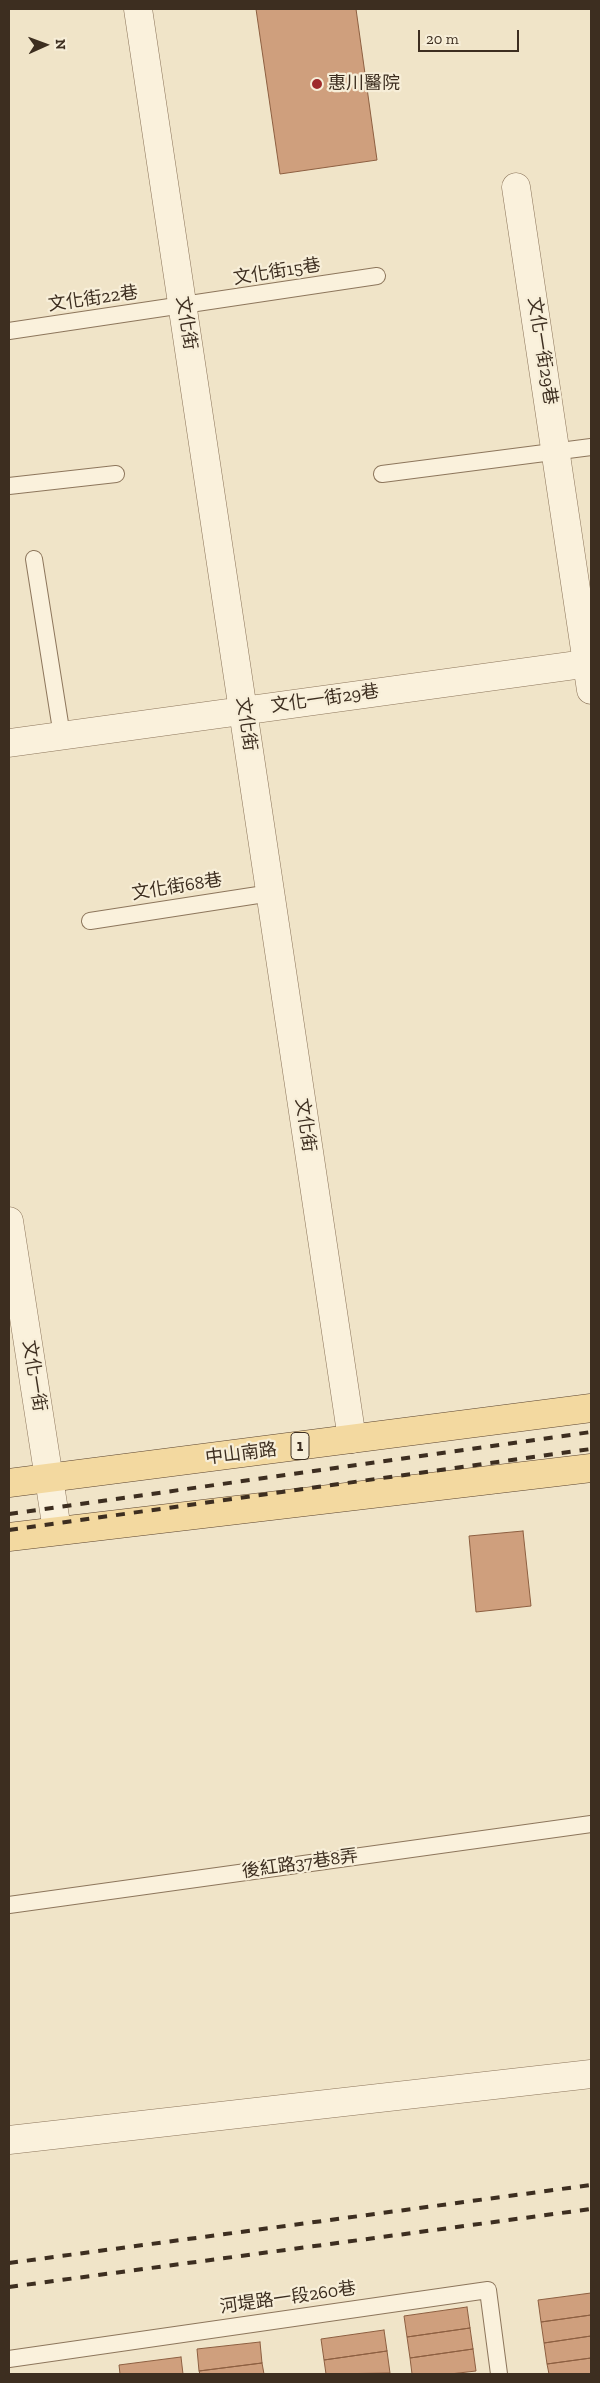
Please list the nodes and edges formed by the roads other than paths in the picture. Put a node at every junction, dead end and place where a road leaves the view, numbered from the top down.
1 (138, 9) edge
2 (516, 187) dead end
3 (377, 276) dead end
4 (183, 306) junction
5 (9, 332) edge
6 (591, 447) edge
7 (557, 451) junction
8 (116, 474) dead end
9 (382, 474) dead end
10 (9, 486) edge
11 (34, 559) dead end
12 (590, 663) edge
13 (591, 690) edge
14 (244, 710) junction
15 (62, 736) junction
16 (9, 743) edge
17 (271, 893) junction
18 (90, 921) dead end
19 (9, 1221) edge
20 (591, 1408) edge
21 (352, 1440) junction
22 (591, 1468) edge
23 (50, 1479) junction
24 (9, 1483) edge
25 (57, 1530) junction
26 (9, 1537) edge
27 (591, 1824) edge
28 (9, 1905) edge
29 (591, 2074) edge
30 (9, 2140) edge
31 (9, 2359) edge
32 (499, 2374) edge

1 - 4 street, 文化街
2 - 7 street, 文化一街29巷
3 - 4 lane, 文化街15巷
4 - 5 lane, 文化街22巷
4 - 14 street, 文化街
6 - 7 lane
7 - 9 lane
7 - 12 street, 文化一街29巷
8 - 10 lane
11 - 15 lane
12 - 13 street
12 - 14 street, 文化一街29巷
14 - 15 street, 文化一街29巷
14 - 17 street, 文化街
15 - 16 street, 文化一街29巷
17 - 18 lane, 文化街68巷
17 - 21 street, 文化街
19 - 23 street, 文化一街
20 - 21 main road, 中山南路 / 1
21 - 23 main road, 中山南路 / 1
22 - 25 main road
23 - 24 main road, 中山南路 / 1
23 - 25 street, 文化一街
25 - 26 main road
27 - 28 lane, 後紅路37巷8弄
29 - 30 street
31 - 32 lane, 河堤路一段260巷

